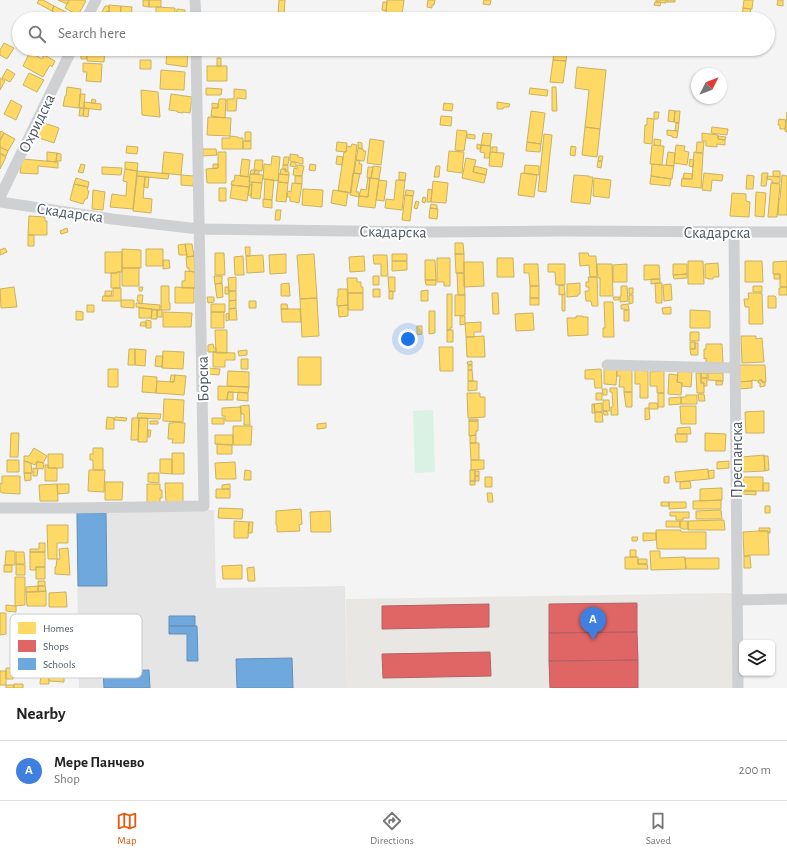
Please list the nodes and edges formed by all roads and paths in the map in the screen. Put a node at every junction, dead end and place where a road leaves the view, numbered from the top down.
1 (96, 0) edge
2 (195, 0) edge
3 (90, 12) edge
4 (196, 12) edge
5 (69, 56) edge
6 (196, 56) edge
7 (0, 197) edge
8 (0, 202) edge
9 (199, 229) junction
10 (734, 232) junction
11 (787, 232) edge
12 (607, 365) dead end
13 (735, 368) junction
14 (0, 508) edge
15 (787, 599) edge
16 (737, 600) junction
17 (738, 688) edge

1 - 3 street
2 - 4 street
5 - 7 street, Охридска
6 - 9 street, Борска
8 - 9 street, Скадарска
9 - 10 street, Скадарска
9 - 14 street, Борска
10 - 11 street, Скадарска
10 - 13 street, Преспанска
12 - 13 street
13 - 16 street, Преспанска
15 - 16 street
16 - 17 street, Преспанска

